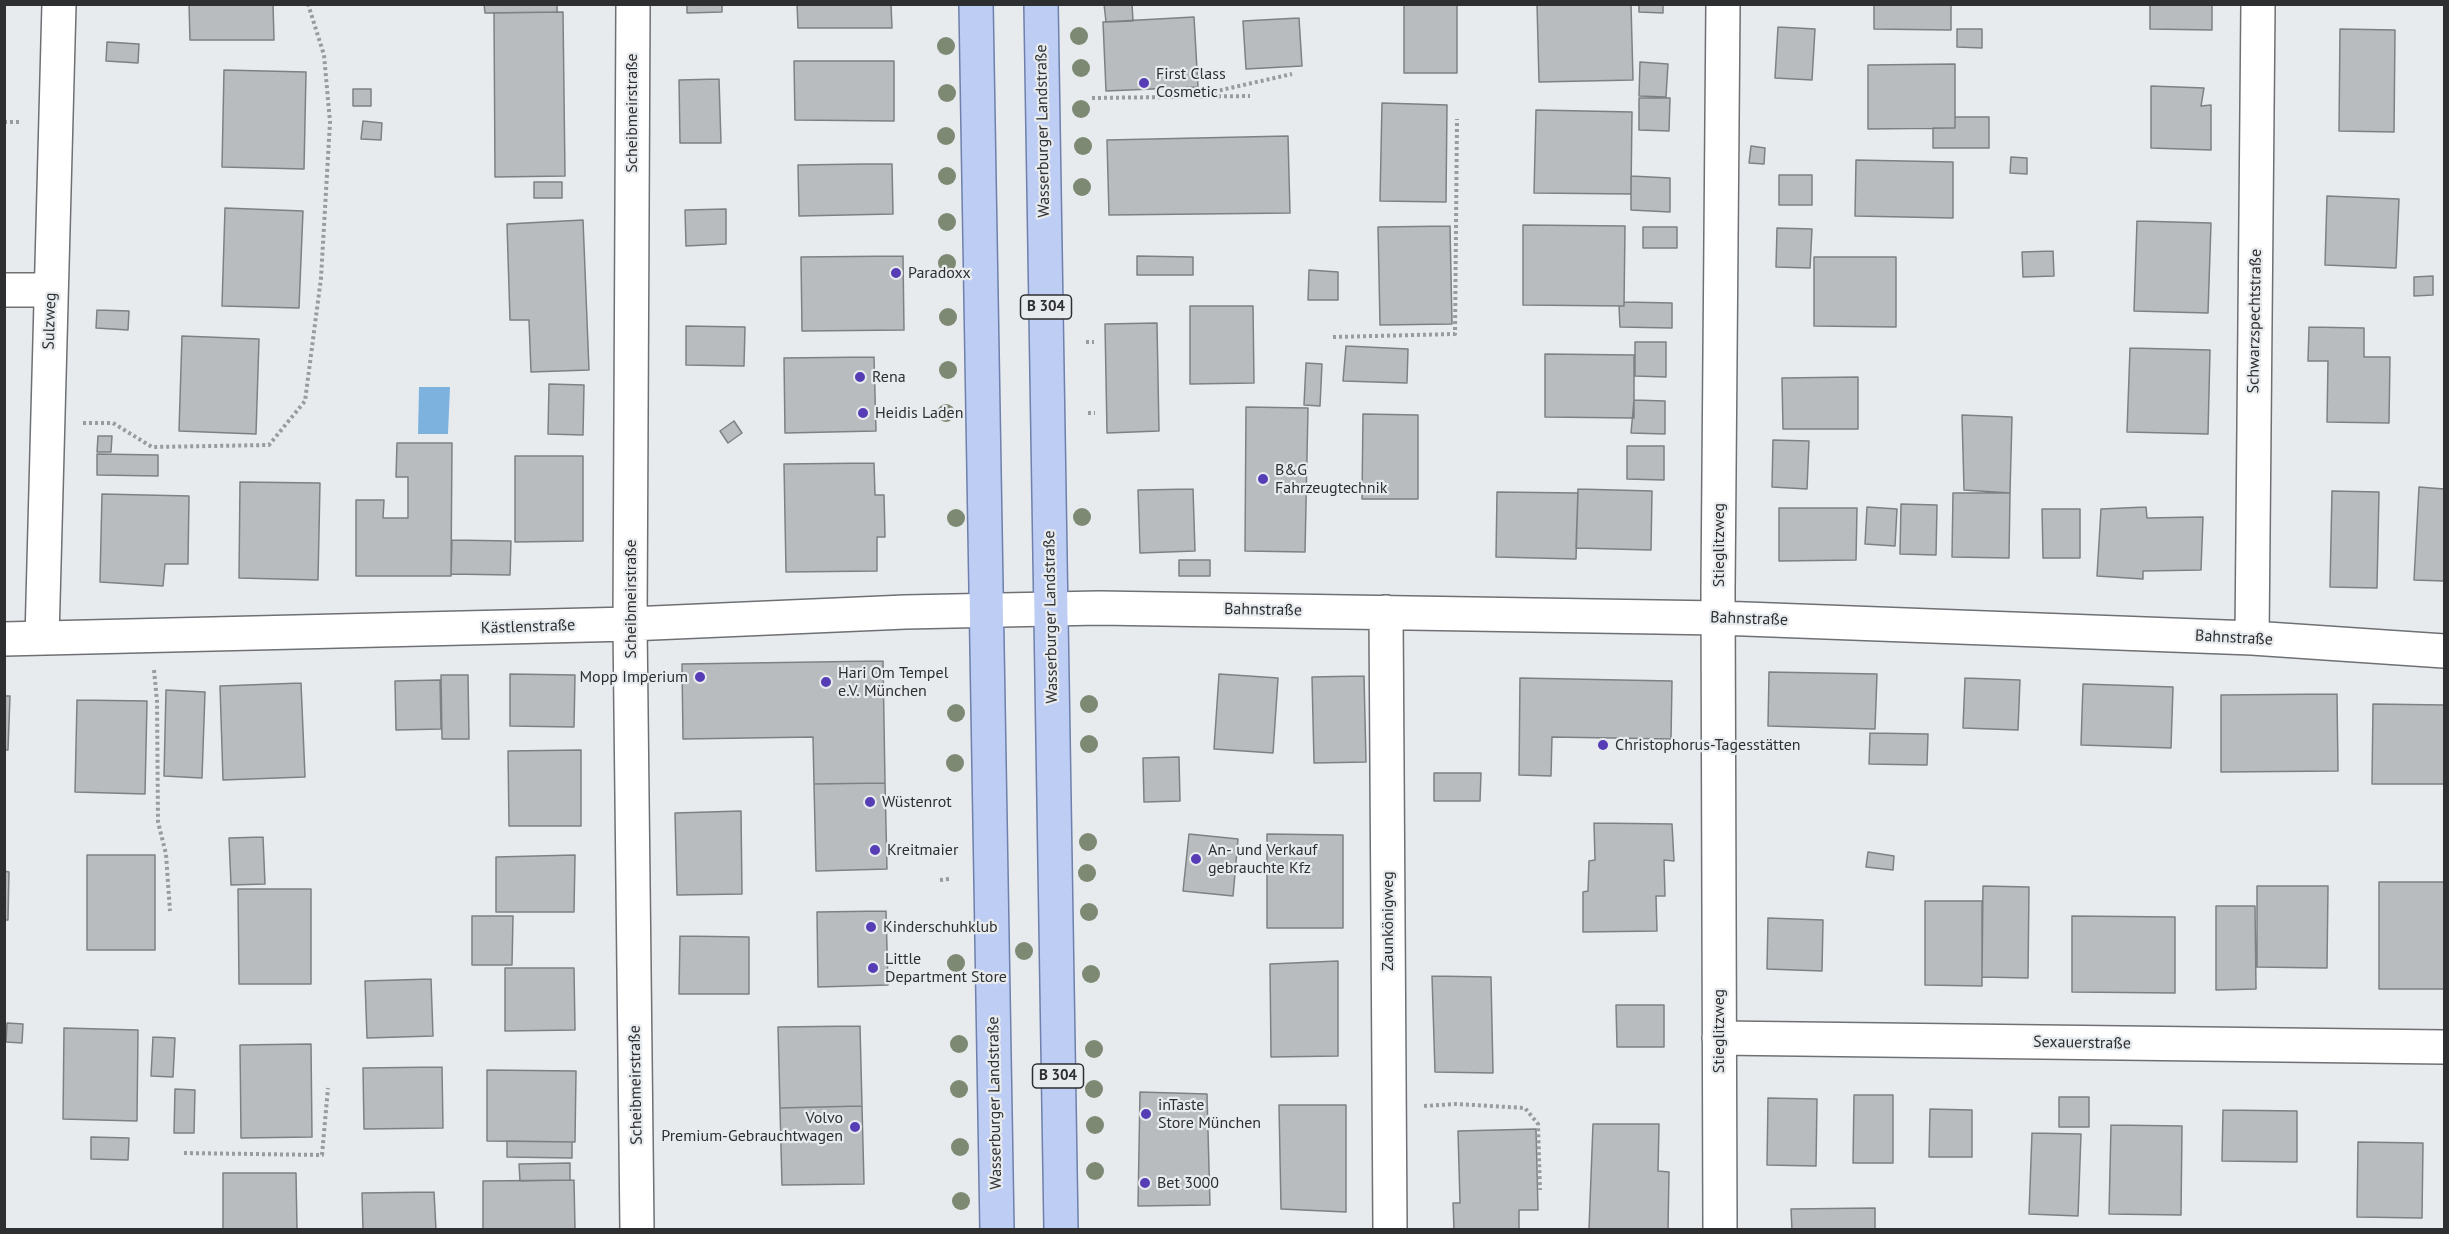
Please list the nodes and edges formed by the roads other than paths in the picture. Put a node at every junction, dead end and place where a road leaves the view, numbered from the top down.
1 (59, 4) edge
2 (633, 4) edge
3 (976, 4) edge
4 (1041, 4) edge
5 (1724, 4) edge
6 (2258, 4) edge
7 (4, 290) edge
8 (51, 290) junction
9 (1052, 610) junction
10 (986, 611) junction
11 (1386, 612) junction
12 (1719, 618) junction
13 (630, 624) junction
14 (42, 638) junction
15 (2252, 638) junction
16 (4, 639) edge
17 (2445, 651) edge
18 (1719, 1038) junction
19 (2445, 1047) edge
20 (637, 1230) edge
21 (997, 1230) edge
22 (1061, 1230) edge
23 (1390, 1230) edge
24 (1720, 1230) edge

1 - 8 street, Sulzweg
2 - 13 street, Scheibmeirstraße
3 - 10 main road, Wasserburger Landstraße
4 - 9 main road, Wasserburger Landstraße / B 304
5 - 12 street, Stieglitzweg
6 - 15 street, Schwarzspechtstraße
7 - 8 street
8 - 14 street, Sulzweg
9 - 10 street, Kästlenstraße
9 - 11 street, Bahnstraße
9 - 22 main road, Wasserburger Landstraße / B 304
10 - 13 street, Kästlenstraße
10 - 21 main road, Wasserburger Landstraße
11 - 12 street, Bahnstraße
11 - 23 street, Zaunkönigweg
12 - 15 street, Bahnstraße
12 - 18 street, Stieglitzweg
13 - 14 street, Kästlenstraße
13 - 20 street, Scheibmeirstraße
14 - 16 street, Kästlenstraße
15 - 17 street, Bahnstraße
18 - 19 street, Sexauerstraße
18 - 24 street, Stieglitzweg

